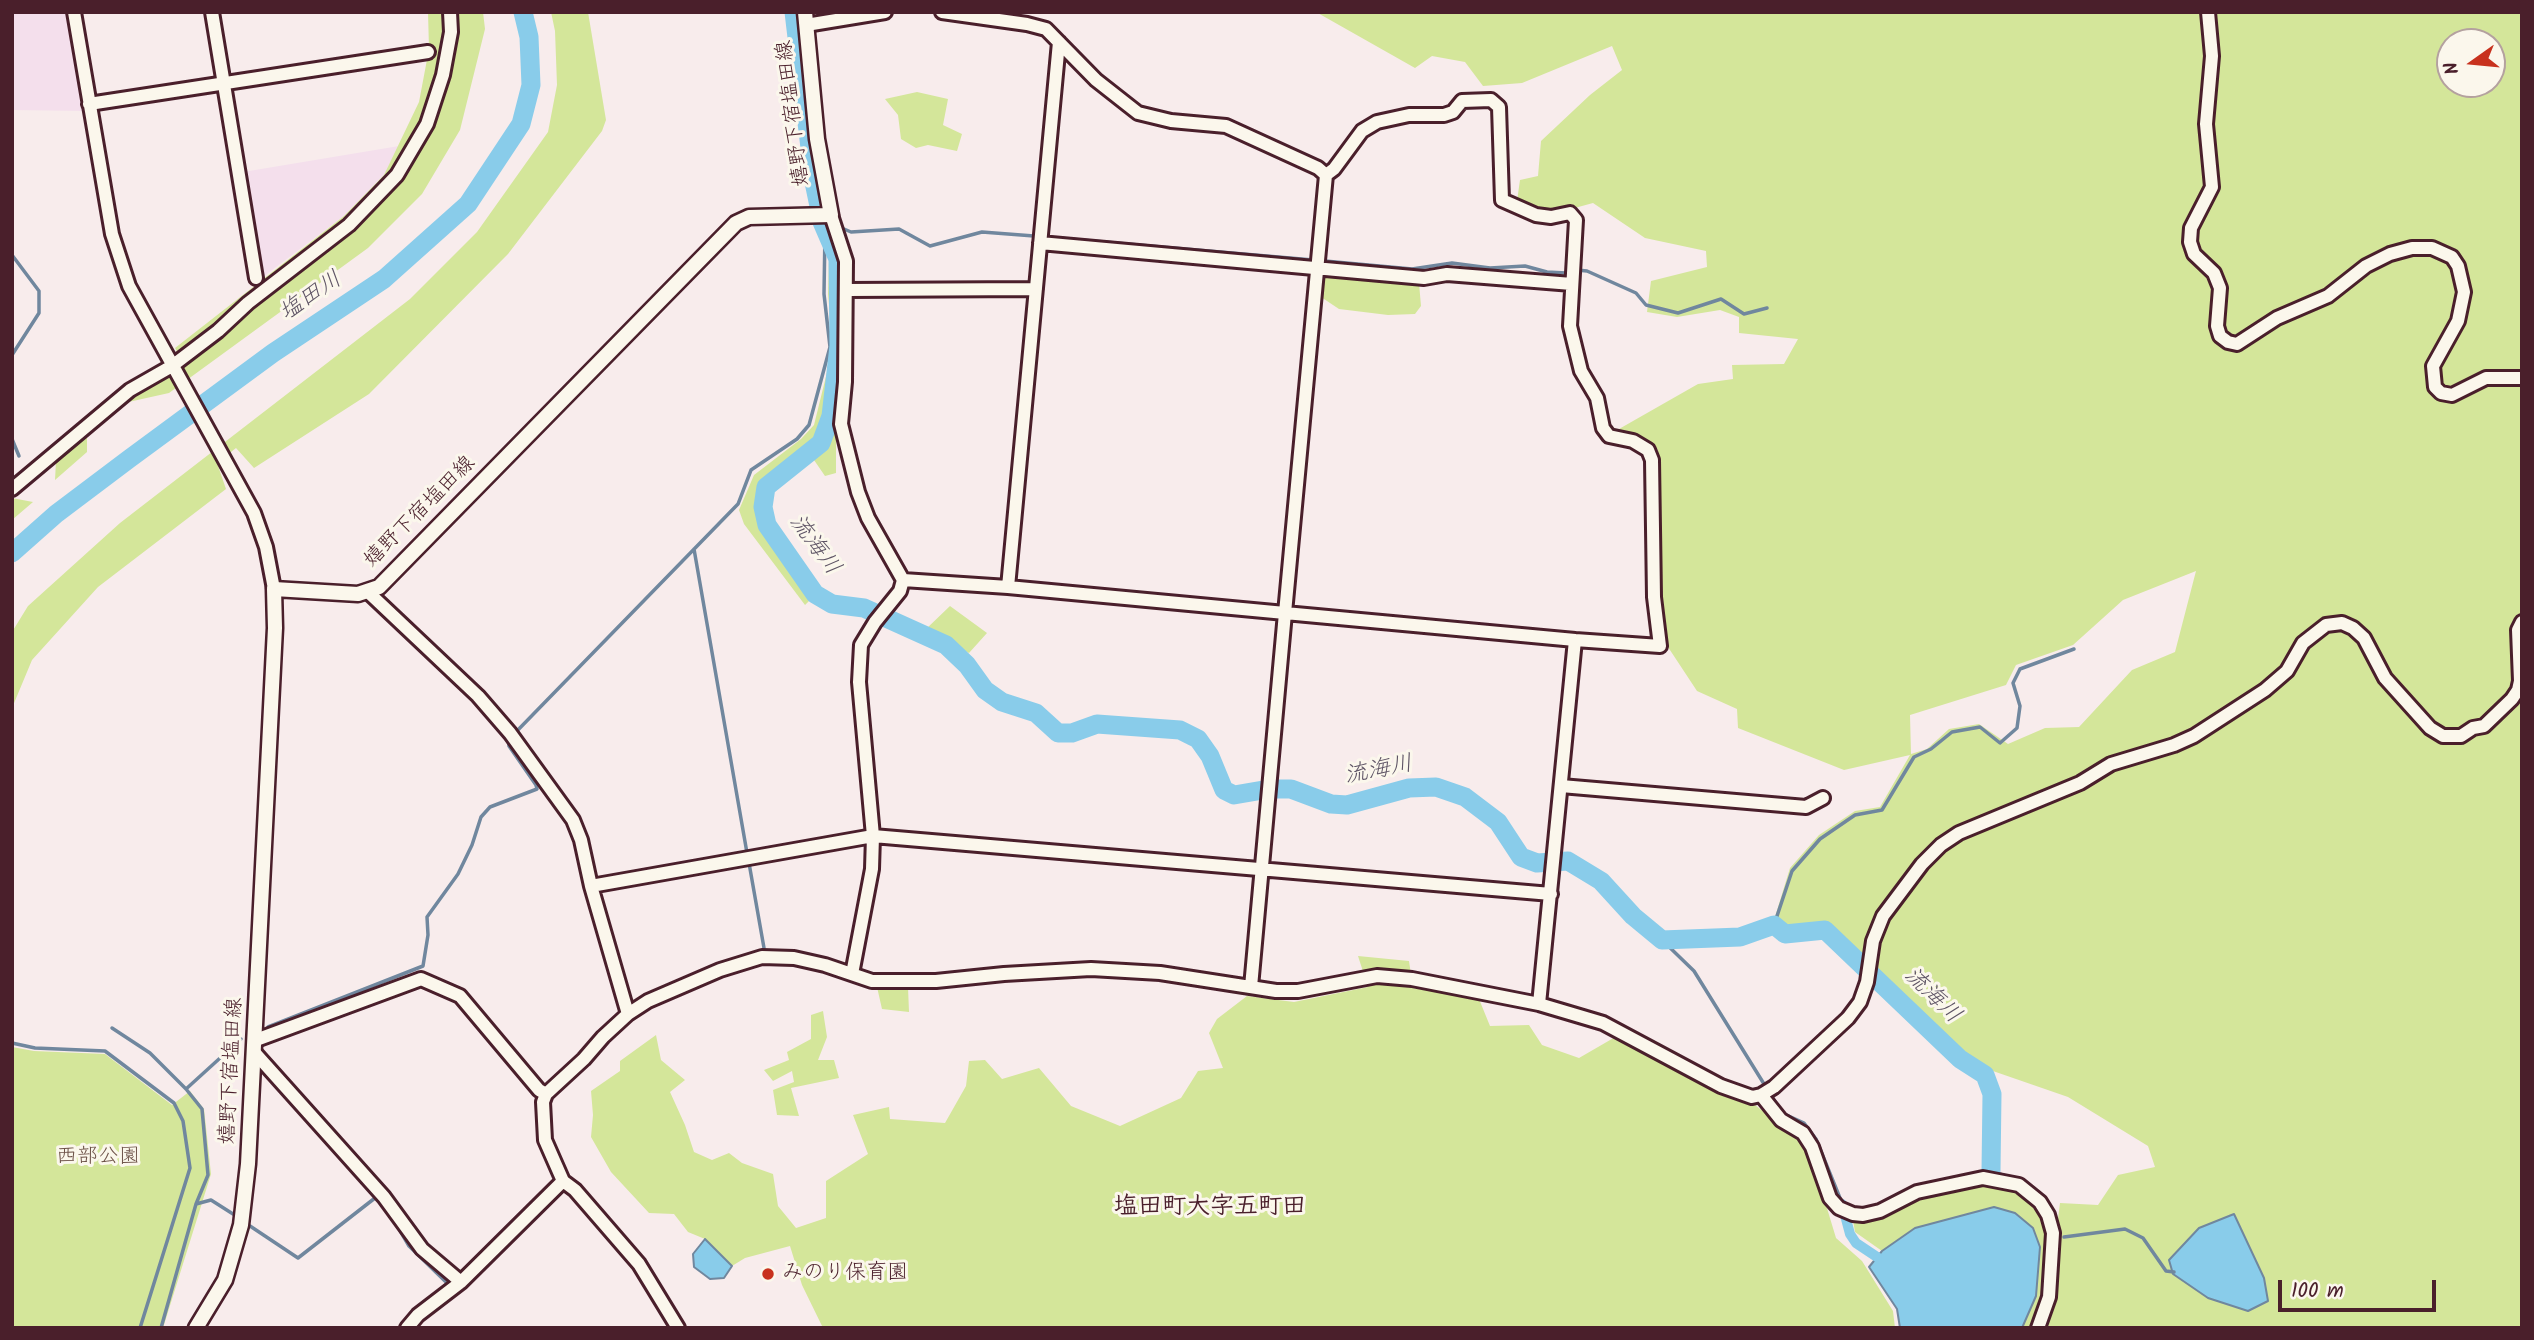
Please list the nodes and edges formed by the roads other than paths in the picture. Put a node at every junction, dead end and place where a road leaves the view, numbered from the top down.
1 (74, 12) edge
2 (212, 12) edge
3 (450, 12) edge
4 (885, 12) edge
5 (942, 12) edge
6 (2208, 12) edge
7 (805, 19) edge
8 (1059, 42) junction
9 (428, 52) dead end
10 (224, 83) junction
11 (89, 104) junction
12 (1326, 175) junction
13 (831, 215) junction
14 (1040, 243) junction
15 (1317, 269) junction
16 (256, 278) dead end
17 (1572, 284) junction
18 (1036, 289) junction
19 (847, 290) junction
20 (172, 366) junction
21 (2522, 378) edge
22 (12, 489) edge
23 (903, 580) junction
24 (1008, 587) junction
25 (274, 589) junction
26 (368, 592) junction
27 (1285, 613) junction
28 (2522, 622) edge
29 (1575, 640) junction
30 (1561, 786) junction
31 (1824, 798) dead end
32 (873, 836) junction
33 (1262, 869) junction
34 (591, 886) junction
35 (1551, 894) junction
36 (852, 974) junction
37 (1251, 987) junction
38 (1539, 1004) junction
39 (628, 1014) junction
40 (256, 1047) junction
41 (546, 1094) junction
42 (1761, 1095) junction
43 (563, 1181) junction
44 (461, 1282) junction
45 (196, 1328) edge
46 (407, 1328) edge
47 (678, 1328) edge
48 (2038, 1328) edge

1 - 11 street
2 - 10 street
3 - 20 street
4 - 7 street
5 - 8 street
6 - 21 street
7 - 13 main road, 嬉野下宿塩田線
8 - 12 street
8 - 14 street
9 - 10 street
10 - 11 street
10 - 16 street
11 - 20 street
12 - 15 street
12 - 17 street
13 - 19 street
13 - 26 main road, 嬉野下宿塩田線
14 - 15 street
14 - 18 street
15 - 17 street
15 - 27 street
17 - 29 street
18 - 19 street
18 - 24 street
19 - 23 street
20 - 22 street
20 - 25 street
23 - 24 street
23 - 32 street
24 - 27 street
25 - 26 main road, 嬉野下宿塩田線
25 - 40 main road, 嬉野下宿塩田線
26 - 34 street
27 - 29 street
27 - 33 street
28 - 42 street
29 - 30 street
30 - 31 street
30 - 35 street
32 - 33 street
32 - 34 street
32 - 36 street
33 - 35 street
33 - 37 street
34 - 39 street
35 - 38 street
36 - 37 street
36 - 39 street
37 - 38 street
38 - 42 street
39 - 41 street
40 - 41 street
40 - 44 street
40 - 45 main road, 嬉野下宿塩田線
41 - 43 street
42 - 48 street
43 - 44 street
43 - 47 street
44 - 46 street

